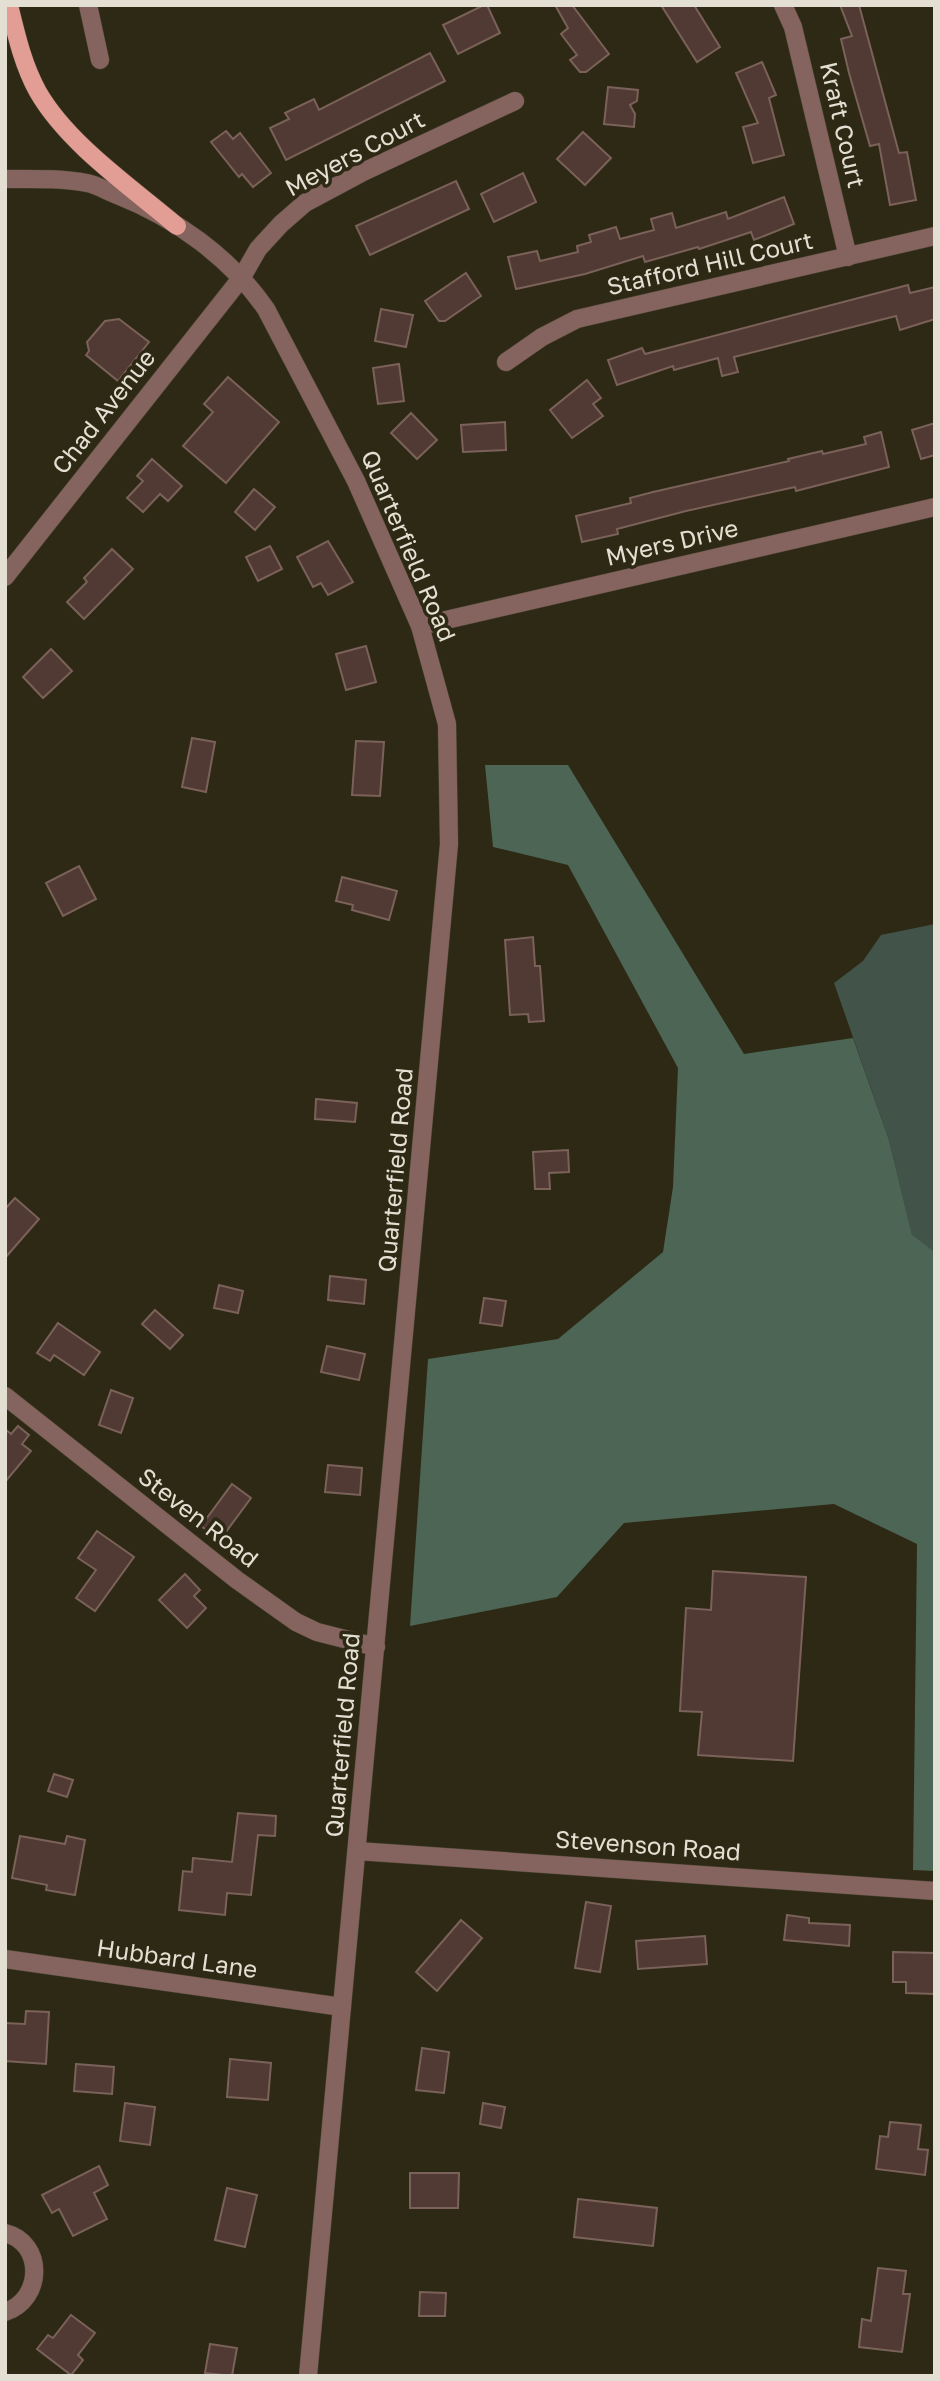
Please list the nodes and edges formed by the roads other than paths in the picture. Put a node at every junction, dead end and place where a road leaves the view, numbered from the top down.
1 (9, 5) edge
2 (88, 5) edge
3 (783, 5) edge
4 (100, 60) dead end
5 (515, 101) dead end
6 (5, 179) edge
7 (177, 226) junction
8 (935, 236) edge
9 (848, 257) junction
10 (242, 277) junction
11 (506, 362) dead end
12 (935, 507) edge
13 (5, 578) edge
14 (420, 626) junction
15 (5, 1396) edge
16 (376, 1647) junction
17 (357, 1851) junction
18 (935, 1891) edge
19 (5, 1959) edge
20 (342, 2007) junction
21 (5, 2233) edge
22 (5, 2312) edge
23 (308, 2376) edge

1 - 7 main road
2 - 4 street
3 - 9 street, Kraft Court
5 - 10 street, Meyers Court
6 - 7 street, Quarterfield Road
7 - 10 street, Quarterfield Road
8 - 9 street, Stafford Hill Court
9 - 11 street, Stafford Hill Court
10 - 13 street, Chad Avenue
10 - 14 street, Quarterfield Road
12 - 14 street, Myers Drive
14 - 16 street, Quarterfield Road
15 - 16 street, Steven Road
16 - 17 street, Quarterfield Road
17 - 18 street, Stevenson Road
17 - 20 street, Quarterfield Road
19 - 20 street, Hubbard Lane
20 - 23 street, Quarterfield Road
21 - 22 street

